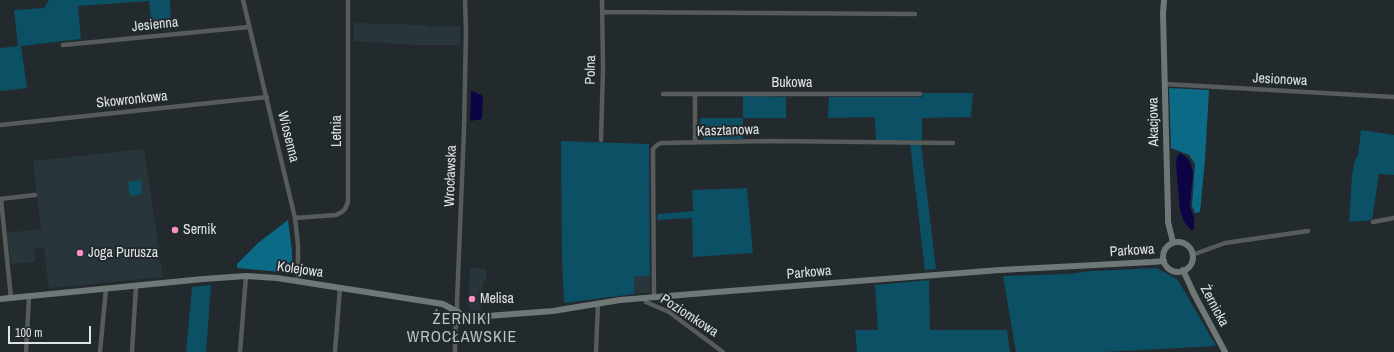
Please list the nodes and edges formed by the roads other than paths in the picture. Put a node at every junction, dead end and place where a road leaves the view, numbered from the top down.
1 (243, 0) edge
2 (348, 0) edge
3 (464, 0) edge
4 (602, 0) edge
5 (1164, 0) edge
6 (602, 12) junction
7 (915, 14) dead end
8 (249, 27) junction
9 (63, 45) dead end
10 (1165, 84) junction
11 (663, 94) dead end
12 (695, 94) junction
13 (920, 94) dead end
14 (267, 97) junction
15 (1394, 98) edge
16 (0, 125) edge
17 (601, 140) dead end
18 (695, 143) junction
19 (953, 143) dead end
20 (35, 195) dead end
21 (0, 199) edge
22 (295, 218) junction
23 (1394, 218) edge
24 (1373, 222) dead end
25 (1308, 231) dead end
26 (1173, 242) junction
27 (1192, 255) junction
28 (1164, 260) junction
29 (1183, 270) junction
30 (246, 276) junction
31 (298, 281) junction
32 (136, 286) junction
33 (340, 288) junction
34 (106, 289) junction
35 (28, 297) junction
36 (654, 297) junction
37 (11, 298) junction
38 (645, 298) junction
39 (0, 299) edge
40 (598, 303) junction
41 (458, 312) junction
42 (26, 352) edge
43 (100, 352) edge
44 (132, 352) edge
45 (240, 352) edge
46 (335, 352) edge
47 (455, 352) edge
48 (596, 352) edge
49 (723, 352) edge
50 (1225, 352) edge

1 - 8 street, Wiosenna
2 - 22 street, Letnia
3 - 41 street, Wrocławska
4 - 6 street, Polna
5 - 10 street, Akacjowa
6 - 7 street
6 - 17 street, Polna
8 - 9 street, Jesienna
8 - 14 street, Wiosenna
10 - 15 street, Jesionowa
10 - 26 street, Akacjowa
11 - 12 street, Bukowa
12 - 13 street, Bukowa
12 - 18 street
14 - 16 street, Skowronkowa
14 - 22 street, Wiosenna
18 - 19 street, Kasztanowa
18 - 36 street, Kasztanowa
20 - 21 street
21 - 37 street
22 - 31 street, Wiosenna
23 - 24 street
25 - 27 street
26 - 27 street
26 - 28 street
27 - 29 street
28 - 29 street
28 - 36 street, Parkowa
29 - 50 street, Żernicka
30 - 31 street, Kolejowa
30 - 32 street, Kolejowa
30 - 45 street
31 - 33 street, Kolejowa
32 - 34 street, Kolejowa
32 - 44 street
33 - 41 street, Kolejowa
33 - 46 street
34 - 35 street, Kolejowa
34 - 43 street
35 - 37 street, Kolejowa
35 - 42 street
36 - 38 street, Parkowa
37 - 39 street, Kolejowa
38 - 40 street, Parkowa
38 - 49 street, Poziomkowa
40 - 41 street, Parkowa
40 - 48 street
41 - 47 street, Wrocławska

